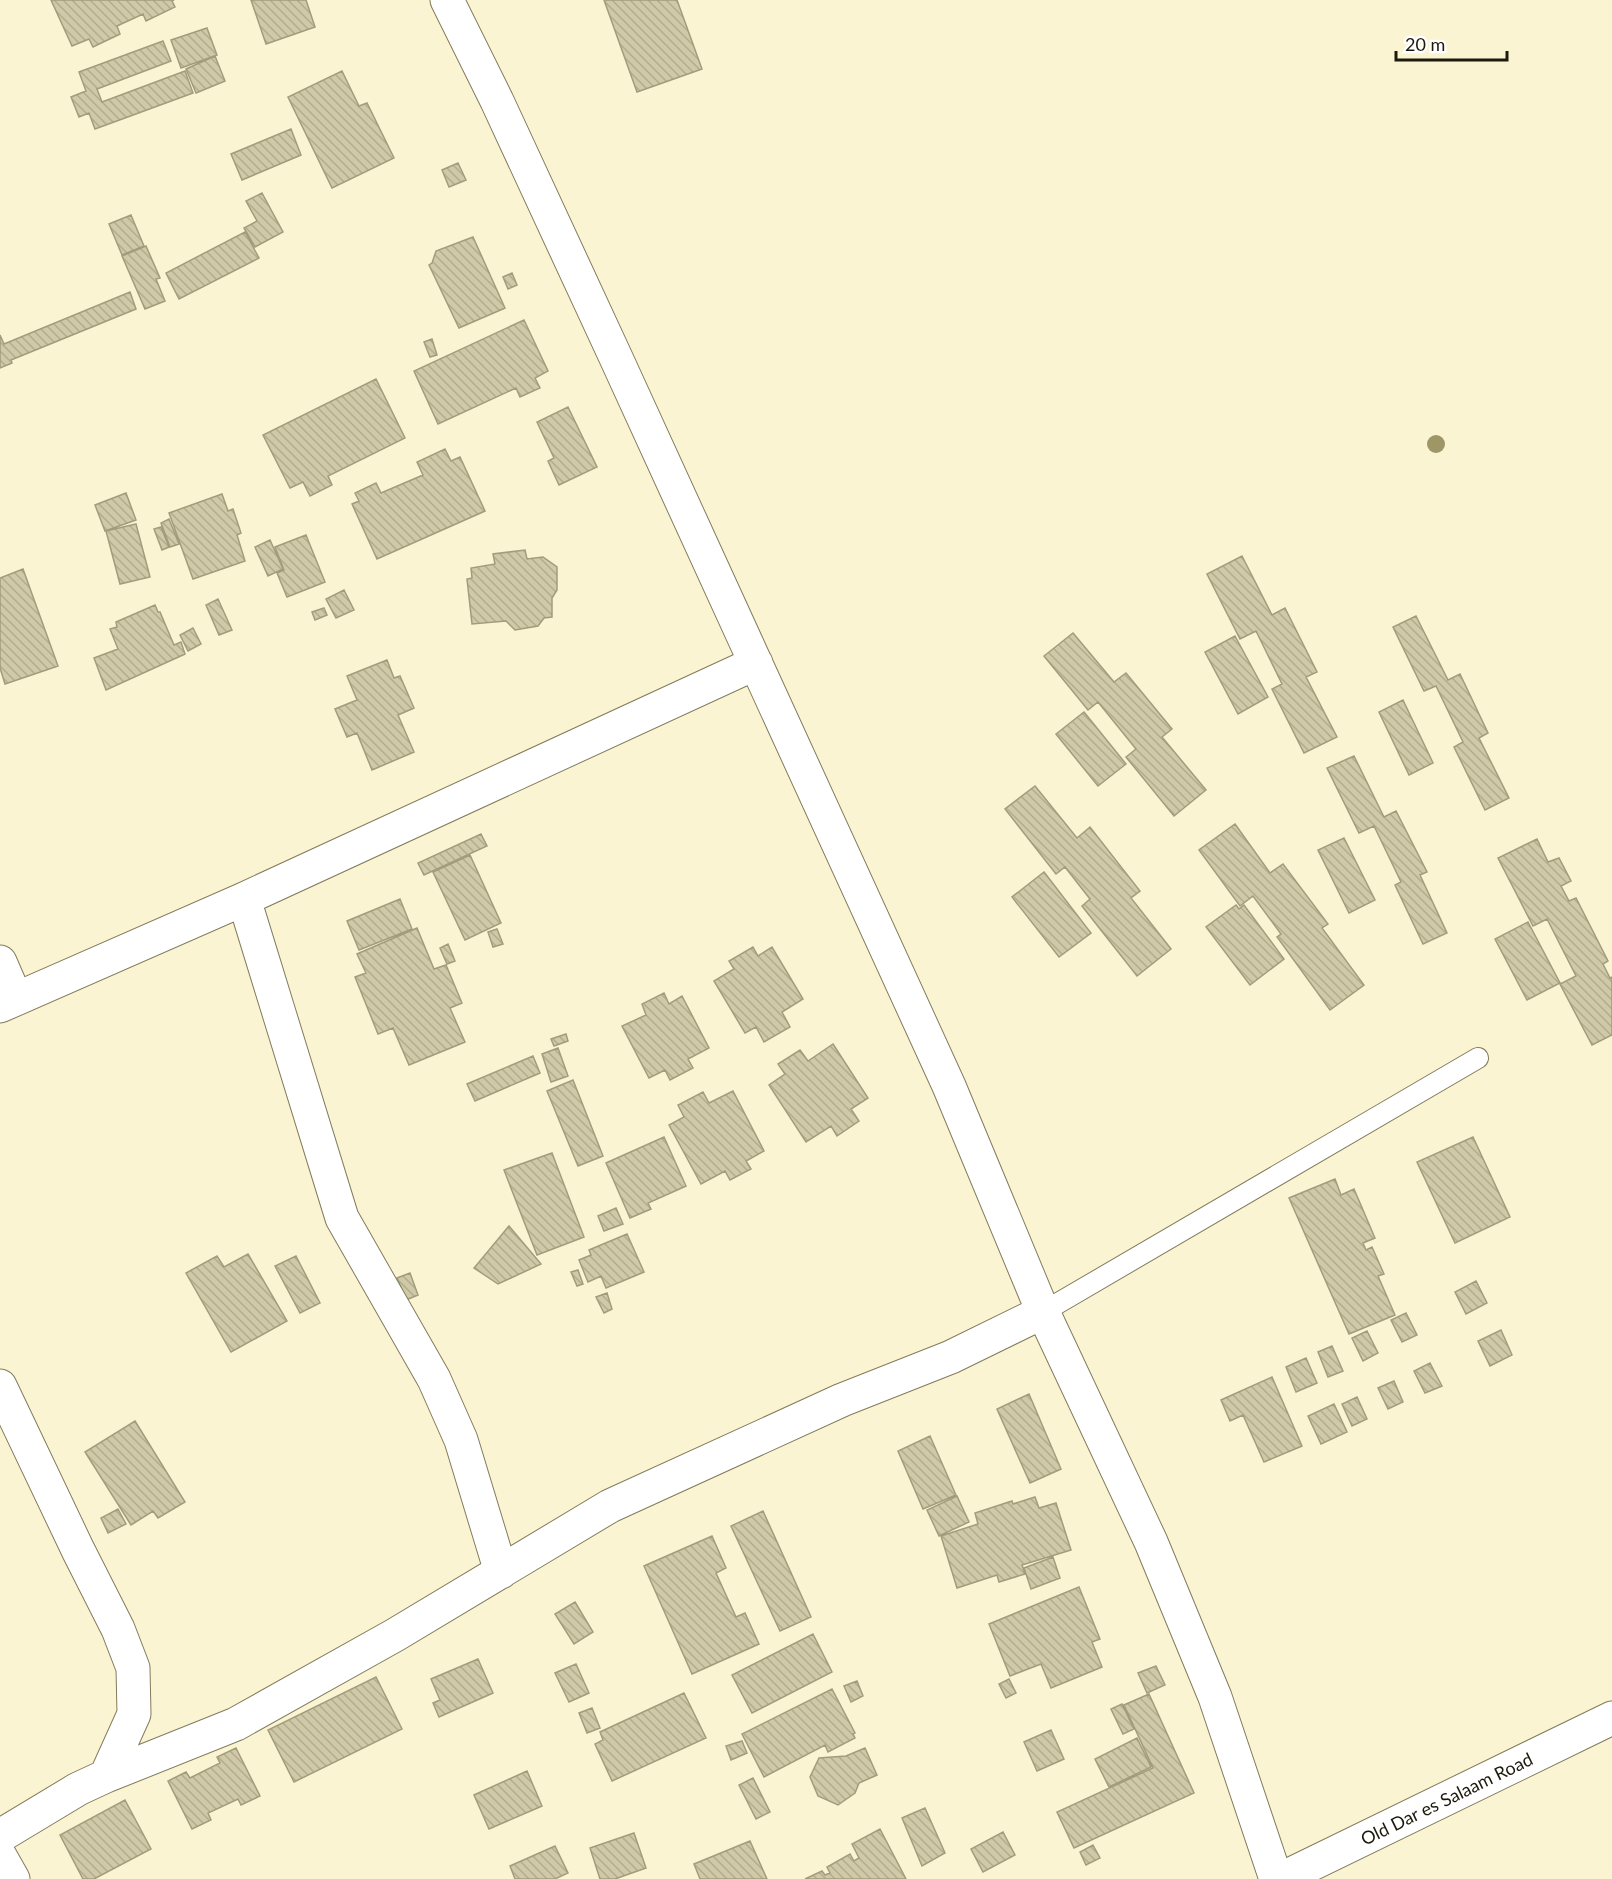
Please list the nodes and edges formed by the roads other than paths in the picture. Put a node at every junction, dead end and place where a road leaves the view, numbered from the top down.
1 (447, 0) edge
2 (756, 663) junction
3 (244, 899) junction
4 (0, 962) edge
5 (8, 1002) edge
6 (1478, 1058) dead end
7 (1043, 1312) junction
8 (0, 1386) edge
9 (501, 1572) junction
10 (1612, 1718) edge
11 (106, 1776) junction
12 (0, 1836) edge
13 (0, 1856) edge
14 (13, 1879) edge
15 (1276, 1879) edge
16 (1281, 1879) edge

1 - 2 street
2 - 3 street
2 - 7 street
3 - 5 street
3 - 9 street
4 - 5 street
6 - 7 lane
7 - 9 street
7 - 15 street
8 - 11 street
9 - 11 street
10 - 16 street, Old Dar es Salaam Road
11 - 12 street
13 - 14 street

